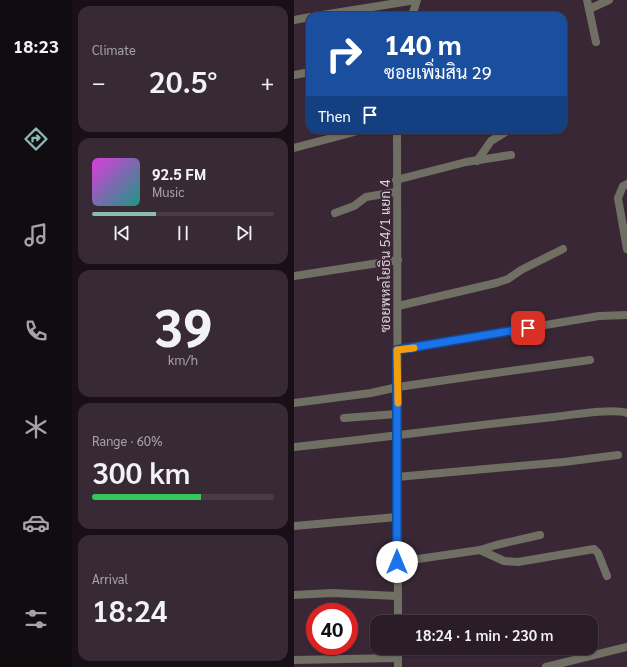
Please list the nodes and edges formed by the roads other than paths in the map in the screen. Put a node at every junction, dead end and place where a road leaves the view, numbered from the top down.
1 (416, 0) edge
2 (587, 0) edge
3 (609, 0) edge
4 (589, 9) junction
5 (341, 12) edge
6 (413, 12) edge
7 (306, 18) edge
8 (294, 20) edge
9 (596, 42) dead end
10 (306, 73) edge
11 (294, 75) edge
12 (347, 134) edge
13 (397, 134) edge
14 (503, 134) edge
15 (294, 148) edge
16 (511, 155) dead end
17 (477, 160) junction
18 (396, 180) junction
19 (627, 184) edge
20 (396, 192) junction
21 (335, 213) dead end
22 (563, 249) dead end
23 (627, 249) edge
24 (398, 260) junction
25 (294, 276) edge
26 (398, 306) junction
27 (627, 315) edge
28 (397, 350) junction
29 (590, 360) dead end
30 (398, 387) junction
31 (294, 403) edge
32 (627, 413) edge
33 (398, 414) junction
34 (344, 418) dead end
35 (398, 436) junction
36 (294, 448) edge
37 (618, 455) dead end
38 (397, 477) junction
39 (396, 517) junction
40 (294, 526) edge
41 (540, 535) dead end
42 (480, 550) junction
43 (397, 562) junction
44 (607, 576) dead end
45 (294, 595) edge
46 (397, 596) junction
47 (398, 615) edge
48 (626, 647) edge
49 (398, 658) joint
50 (294, 660) edge
51 (304, 664) edge
52 (398, 667) edge
53 (546, 667) edge

1 - 5 street
1 - 6 street
2 - 4 street
3 - 4 street
4 - 9 street
7 - 8 street
10 - 11 street
12 - 15 street
13 - 18 street, ซอยพหลโยธิน 54/1 แยก 4
14 - 17 street
16 - 17 street
17 - 18 street
18 - 20 street, ซอยพหลโยธิน 54/1 แยก 4
19 - 23 street
20 - 21 street
20 - 24 street, ซอยพหลโยธิน 54/1 แยก 4
22 - 26 street
24 - 25 street
24 - 26 street, ซอยพหลโยธิน 54/1 แยก 4
26 - 28 street, ซอยพหลโยธิน 54/1 แยก 4
27 - 28 street
28 - 30 street, ซอยพหลโยธิน 54/1 แยก 4
29 - 30 street
30 - 31 street
30 - 33 street, ซอยพหลโยธิน 54/1 แยก 4
32 - 35 street
33 - 34 street
33 - 35 street, ซอยพหลโยธิน 54/1 แยก 4
35 - 36 street
35 - 38 street, ซอยพหลโยธิน 54/1 แยก 4
37 - 38 street
38 - 39 street, ซอยพหลโยธิน 54/1 แยก 4
39 - 40 street
39 - 43 street, ซอยพหลโยธิน 54/1 แยก 4
41 - 42 street
42 - 43 street
42 - 44 street
43 - 46 street, ซอยพหลโยธิน 54/1 แยก 4
45 - 46 street
46 - 47 street, ซอยพหลโยธิน 54/1 แยก 4
48 - 53 street
49 - 51 street
49 - 52 street
50 - 51 street

